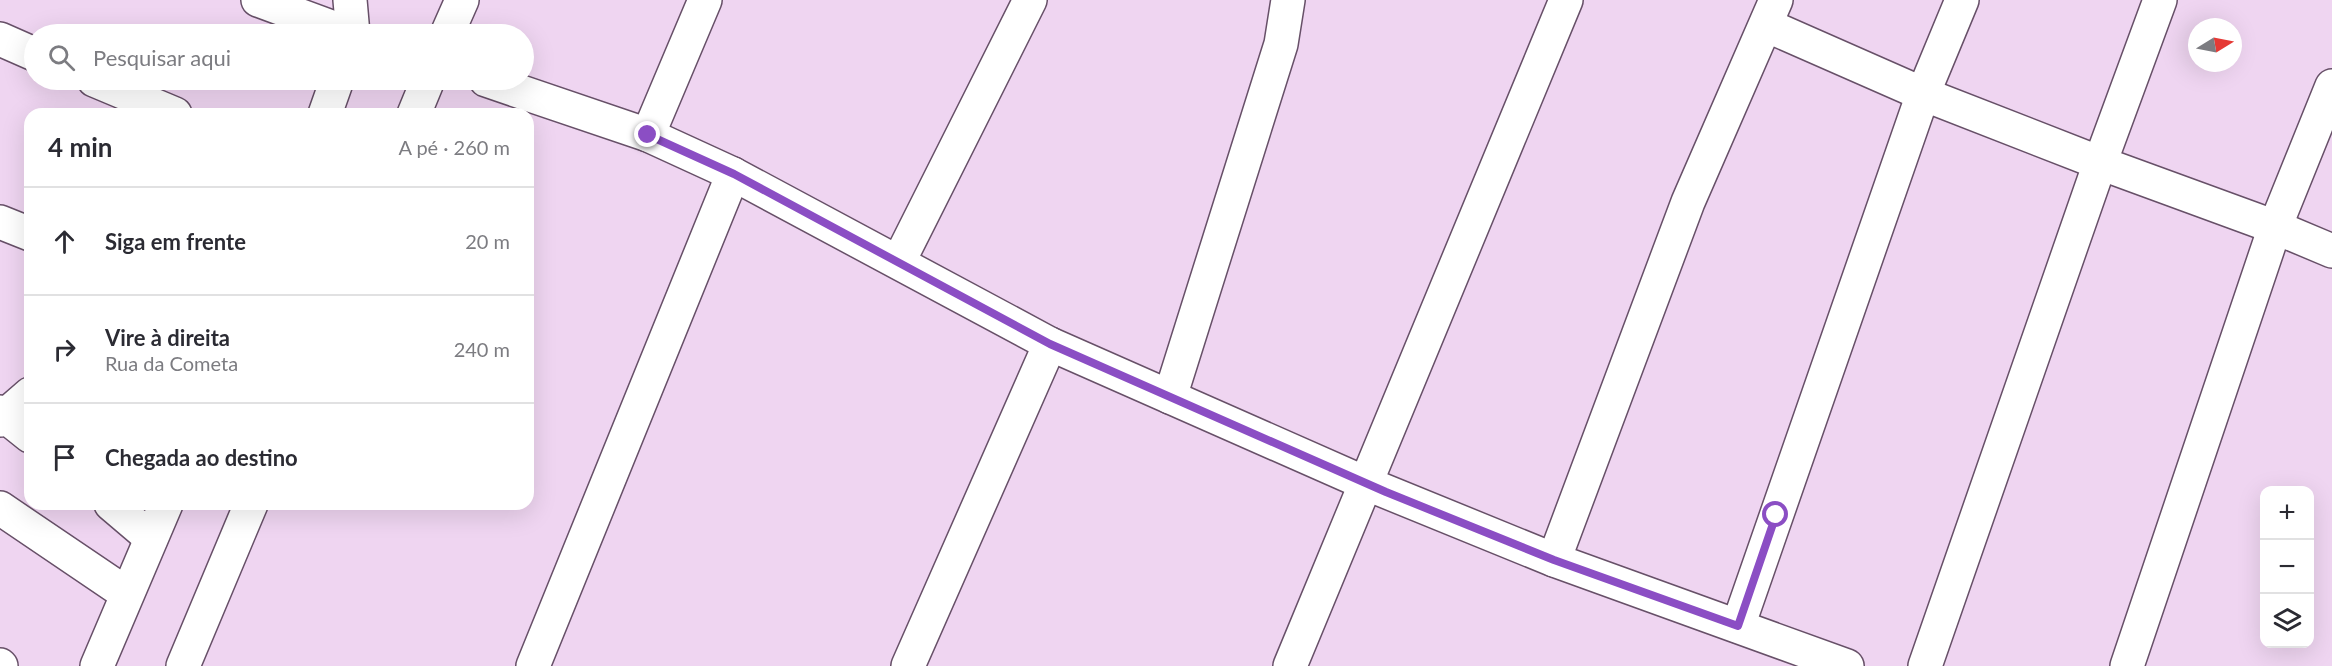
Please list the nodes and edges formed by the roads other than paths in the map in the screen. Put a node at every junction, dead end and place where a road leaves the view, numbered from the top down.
1 (258, 0) edge
2 (350, 0) edge
3 (462, 0) edge
4 (705, 0) edge
5 (1030, 0) edge
6 (1288, 0) edge
7 (1566, 0) edge
8 (1962, 0) edge
9 (2160, 0) edge
10 (1771, 13) edge
11 (324, 24) edge
12 (351, 24) edge
13 (451, 24) edge
14 (0, 39) edge
15 (24, 50) edge
16 (2332, 86) edge
17 (116, 90) edge
18 (333, 90) edge
19 (424, 90) edge
20 (515, 90) edge
21 (1923, 94) junction
22 (156, 108) edge
23 (327, 108) edge
24 (416, 108) edge
25 (648, 135) junction
26 (2100, 163) junction
27 (734, 174) junction
28 (0, 222) edge
29 (2275, 227) junction
30 (24, 232) edge
31 (2332, 251) edge
32 (899, 261) junction
33 (1050, 344) junction
34 (1170, 397) junction
35 (24, 399) edge
36 (2, 416) edge
37 (24, 432) edge
38 (1365, 483) junction
39 (0, 508) edge
40 (118, 510) edge
41 (163, 510) edge
42 (248, 510) edge
43 (151, 538) junction
44 (1554, 560) junction
45 (127, 594) junction
46 (1738, 626) junction
47 (97, 666) edge
48 (183, 666) edge
49 (533, 666) edge
50 (908, 666) edge
51 (1290, 666) edge
52 (1847, 666) edge
53 (1925, 666) edge
54 (2127, 666) edge

1 - 11 street
2 - 12 street
3 - 13 street
4 - 25 street
5 - 32 street
6 - 34 street
7 - 38 street
8 - 21 street
9 - 26 street
10 - 21 street
10 - 44 street
14 - 15 street
16 - 29 street
17 - 22 street
18 - 23 street
19 - 24 street
20 - 25 street
21 - 26 street
21 - 46 street
25 - 27 street
26 - 29 street
26 - 53 street
27 - 32 street
27 - 49 street
28 - 30 street
29 - 31 street
29 - 54 street
32 - 33 street
33 - 34 street
33 - 50 street
34 - 38 street
35 - 36 street
36 - 37 street
38 - 44 street
38 - 51 street
39 - 45 street
40 - 43 street
41 - 43 street
42 - 48 street
43 - 45 street
44 - 46 street
45 - 47 street
46 - 52 street

